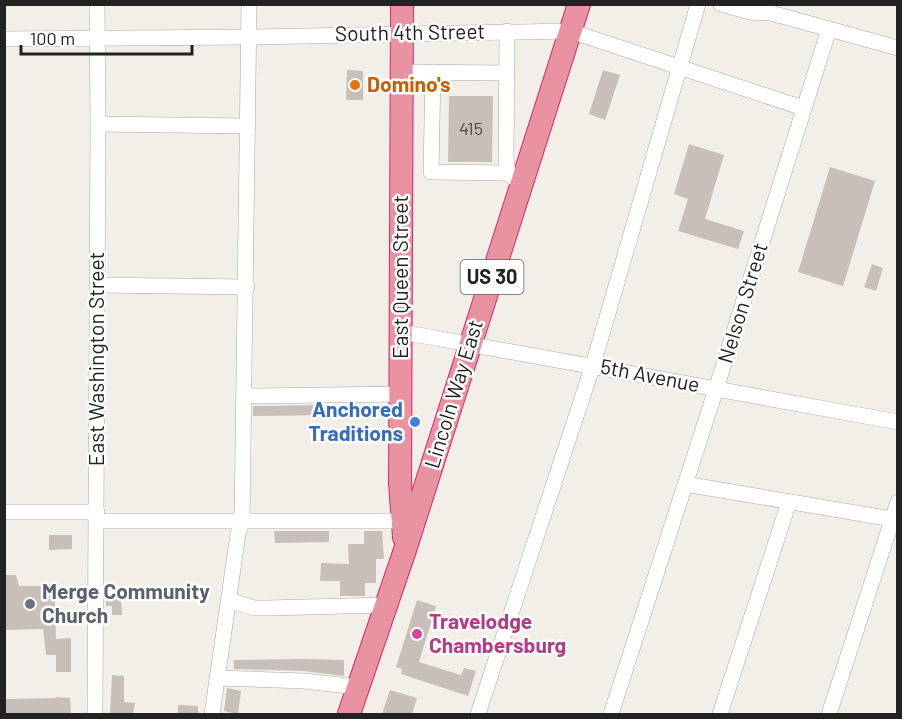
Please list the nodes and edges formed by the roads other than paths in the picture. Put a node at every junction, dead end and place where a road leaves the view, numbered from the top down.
1 (97, 4) edge
2 (249, 4) edge
3 (402, 4) edge
4 (579, 4) edge
5 (698, 4) edge
6 (721, 4) edge
7 (829, 29) junction
8 (507, 31) junction
9 (570, 31) junction
10 (402, 33) junction
11 (249, 38) junction
12 (4, 39) edge
13 (97, 39) junction
14 (897, 48) edge
15 (679, 67) junction
16 (402, 72) junction
17 (433, 72) junction
18 (506, 73) junction
19 (803, 108) junction
20 (98, 124) junction
21 (248, 126) junction
22 (515, 179) junction
23 (98, 285) junction
24 (247, 287) junction
25 (402, 332) junction
26 (470, 343) junction
27 (593, 365) junction
28 (716, 388) junction
29 (400, 394) junction
30 (245, 396) junction
31 (897, 422) edge
32 (400, 452) junction
33 (436, 452) junction
34 (685, 484) junction
35 (789, 502) junction
36 (897, 502) edge
37 (4, 512) edge
38 (97, 516) junction
39 (895, 519) edge
40 (242, 521) junction
41 (403, 521) junction
42 (405, 550) junction
43 (229, 600) junction
44 (386, 605) junction
45 (218, 678) junction
46 (358, 687) junction
47 (95, 714) edge
48 (212, 714) edge
49 (349, 714) edge
50 (478, 714) edge
51 (611, 714) edge
52 (720, 714) edge
53 (829, 714) edge

1 - 13 street, East Washington Street
2 - 11 street
3 - 10 highway, East Queen Street / US 30
4 - 9 highway, Lincoln Way East / US 30
5 - 15 street
6 - 7 street
7 - 14 street
7 - 19 street, Nelson Street
8 - 9 street, South 4th Street
8 - 10 street, South 4th Street
8 - 18 street
9 - 15 street, South 4th Street
9 - 22 highway, Lincoln Way East / US 30
10 - 11 street, South 4th Street
10 - 16 highway, East Queen Street / US 30
11 - 13 street, South 4th Street
11 - 21 street
12 - 13 street, South 4th Street
13 - 20 street, East Washington Street
15 - 19 street, South 4th Street
15 - 27 street
16 - 17 street
16 - 25 highway, East Queen Street / US 30
17 - 18 street
17 - 22 street
18 - 22 street
19 - 28 street, Nelson Street
20 - 21 street
20 - 23 street, East Washington Street
21 - 24 street
22 - 26 highway, Lincoln Way East / US 30
23 - 24 street
23 - 38 street, East Washington Street
24 - 30 street
25 - 26 street, 5th Avenue
25 - 29 highway, East Queen Street / US 30
26 - 27 street, 5th Avenue
26 - 33 highway, Lincoln Way East / US 30
27 - 28 street, 5th Avenue
27 - 50 street
28 - 31 street, 5th Avenue
28 - 34 street, Nelson Street
29 - 30 street
29 - 32 highway, East Queen Street / US 30
30 - 40 street
32 - 33 highway
32 - 41 highway, East Queen Street / US 30
33 - 42 highway, Lincoln Way East / US 30
34 - 35 street
34 - 51 street, Nelson Street
35 - 39 street
35 - 52 street
36 - 39 street
37 - 38 street
38 - 40 street
38 - 47 street, East Washington Street
39 - 53 street
40 - 41 street
40 - 43 street
41 - 42 highway, East Queen Street / US 30
42 - 44 highway, Lincoln Way East / US 30
43 - 44 street
43 - 45 street
44 - 46 highway, Lincoln Way East / US 30
45 - 46 street
45 - 48 street
46 - 49 highway, Lincoln Way East / US 30

